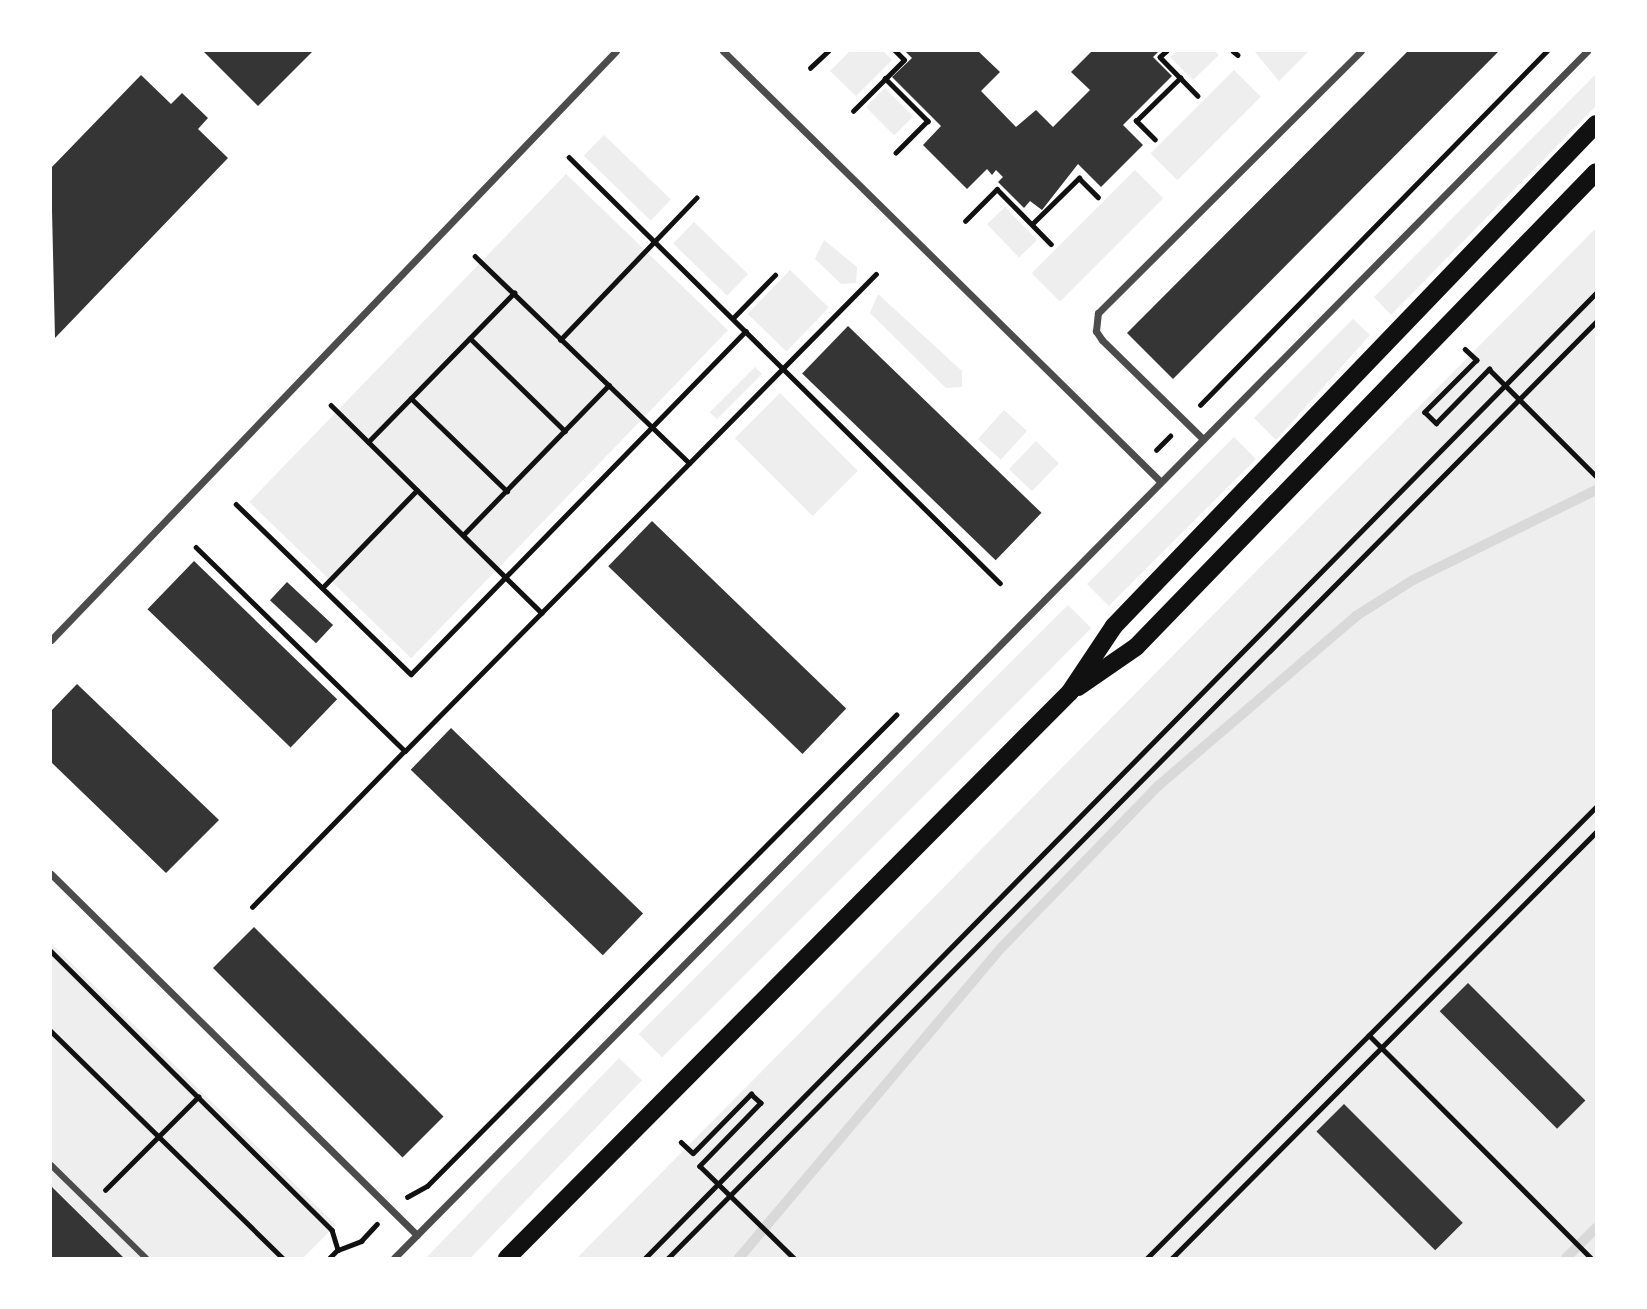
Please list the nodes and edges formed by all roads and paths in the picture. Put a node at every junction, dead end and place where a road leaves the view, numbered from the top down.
1 (616, 51) edge
2 (723, 51) edge
3 (828, 51) edge
4 (895, 51) edge
5 (1167, 51) edge
6 (1361, 51) edge
7 (1546, 51) edge
8 (1587, 51) edge
9 (810, 68) dead end
10 (885, 78) junction
11 (1180, 78) junction
12 (1198, 96) dead end
13 (853, 111) dead end
14 (1596, 124) edge
15 (1155, 140) dead end
16 (896, 153) dead end
17 (569, 157) dead end
18 (1596, 173) edge
19 (1098, 197) dead end
20 (696, 198) dead end
21 (965, 221) dead end
22 (1032, 224) junction
23 (655, 241) junction
24 (1051, 244) dead end
25 (475, 256) dead end
26 (876, 274) dead end
27 (775, 275) dead end
28 (514, 293) junction
29 (1596, 293) edge
30 (733, 317) junction
31 (1596, 321) edge
32 (746, 331) junction
33 (470, 338) junction
34 (561, 340) junction
35 (1465, 349) dead end
36 (783, 368) junction
37 (609, 385) junction
38 (1505, 386) junction
39 (411, 398) junction
40 (1519, 399) junction
41 (331, 405) dead end
42 (1184, 421) junction
43 (652, 427) junction
44 (565, 431) junction
45 (1202, 438) junction
46 (368, 442) junction
47 (690, 463) junction
48 (1143, 464) junction
49 (1596, 476) edge
50 (1160, 481) junction
51 (417, 490) junction
52 (507, 491) junction
53 (236, 504) dead end
54 (463, 535) junction
55 (195, 547) dead end
56 (506, 577) junction
57 (1000, 583) dead end
58 (322, 588) junction
59 (542, 613) junction
60 (51, 640) edge
61 (1070, 692) junction
62 (907, 704) dead end
63 (405, 751) junction
64 (1596, 807) edge
65 (1596, 832) edge
66 (51, 874) edge
67 (253, 907) dead end
68 (51, 953) edge
69 (51, 1031) edge
70 (1369, 1035) junction
71 (1381, 1047) junction
72 (198, 1097) junction
73 (158, 1136) junction
74 (681, 1142) dead end
75 (51, 1165) edge
76 (719, 1184) junction
77 (407, 1196) dead end
78 (731, 1196) junction
79 (91, 1204) junction
80 (373, 1228) dead end
81 (417, 1235) junction
82 (338, 1250) junction
83 (1590, 1257) edge
84 (146, 1258) edge
85 (283, 1258) edge
86 (330, 1258) edge
87 (394, 1258) edge
88 (507, 1258) edge
89 (646, 1258) edge
90 (668, 1258) edge
91 (794, 1258) edge
92 (1147, 1258) edge
93 (1172, 1258) edge

1 - 60 street
2 - 48 street
3 - 9 path
4 - 10 path
5 - 11 path
6 - 42 street
7 - 42 path
8 - 45 street
10 - 13 path
10 - 16 path
11 - 12 path
11 - 15 path
14 - 61 main road
17 - 23 path
18 - 61 main road
19 - 22 path
20 - 23 path
21 - 22 path
22 - 24 path
23 - 30 path
23 - 34 path
25 - 28 path
26 - 36 path
27 - 30 path
28 - 33 path
28 - 34 path
29 - 38 path
30 - 32 path
31 - 40 path
32 - 36 path
32 - 43 path
33 - 39 path
33 - 44 path
34 - 37 path
35 - 38 path
36 - 47 path
36 - 57 path
37 - 43 path
37 - 44 path
38 - 40 path
38 - 76 path
39 - 46 path
39 - 52 path
40 - 49 path
40 - 78 path
41 - 46 path
42 - 45 street
42 - 48 path
43 - 47 path
43 - 56 path
44 - 52 path
45 - 50 street
46 - 51 path
47 - 59 path
48 - 50 street
50 - 81 street
51 - 54 path
51 - 58 path
52 - 54 path
53 - 58 path
54 - 56 path
55 - 63 path
56 - 58 path
56 - 59 path
59 - 63 path
61 - 88 main road
62 - 77 path
63 - 67 path
64 - 70 path
65 - 71 path
66 - 81 street
68 - 72 path
69 - 73 path
70 - 71 path
70 - 92 path
71 - 83 path
71 - 93 path
72 - 73 path
72 - 82 path
73 - 79 path
73 - 85 path
74 - 76 path
75 - 79 street
76 - 78 path
76 - 89 path
78 - 90 path
78 - 91 path
79 - 84 street
80 - 82 path
81 - 87 street
82 - 86 path

